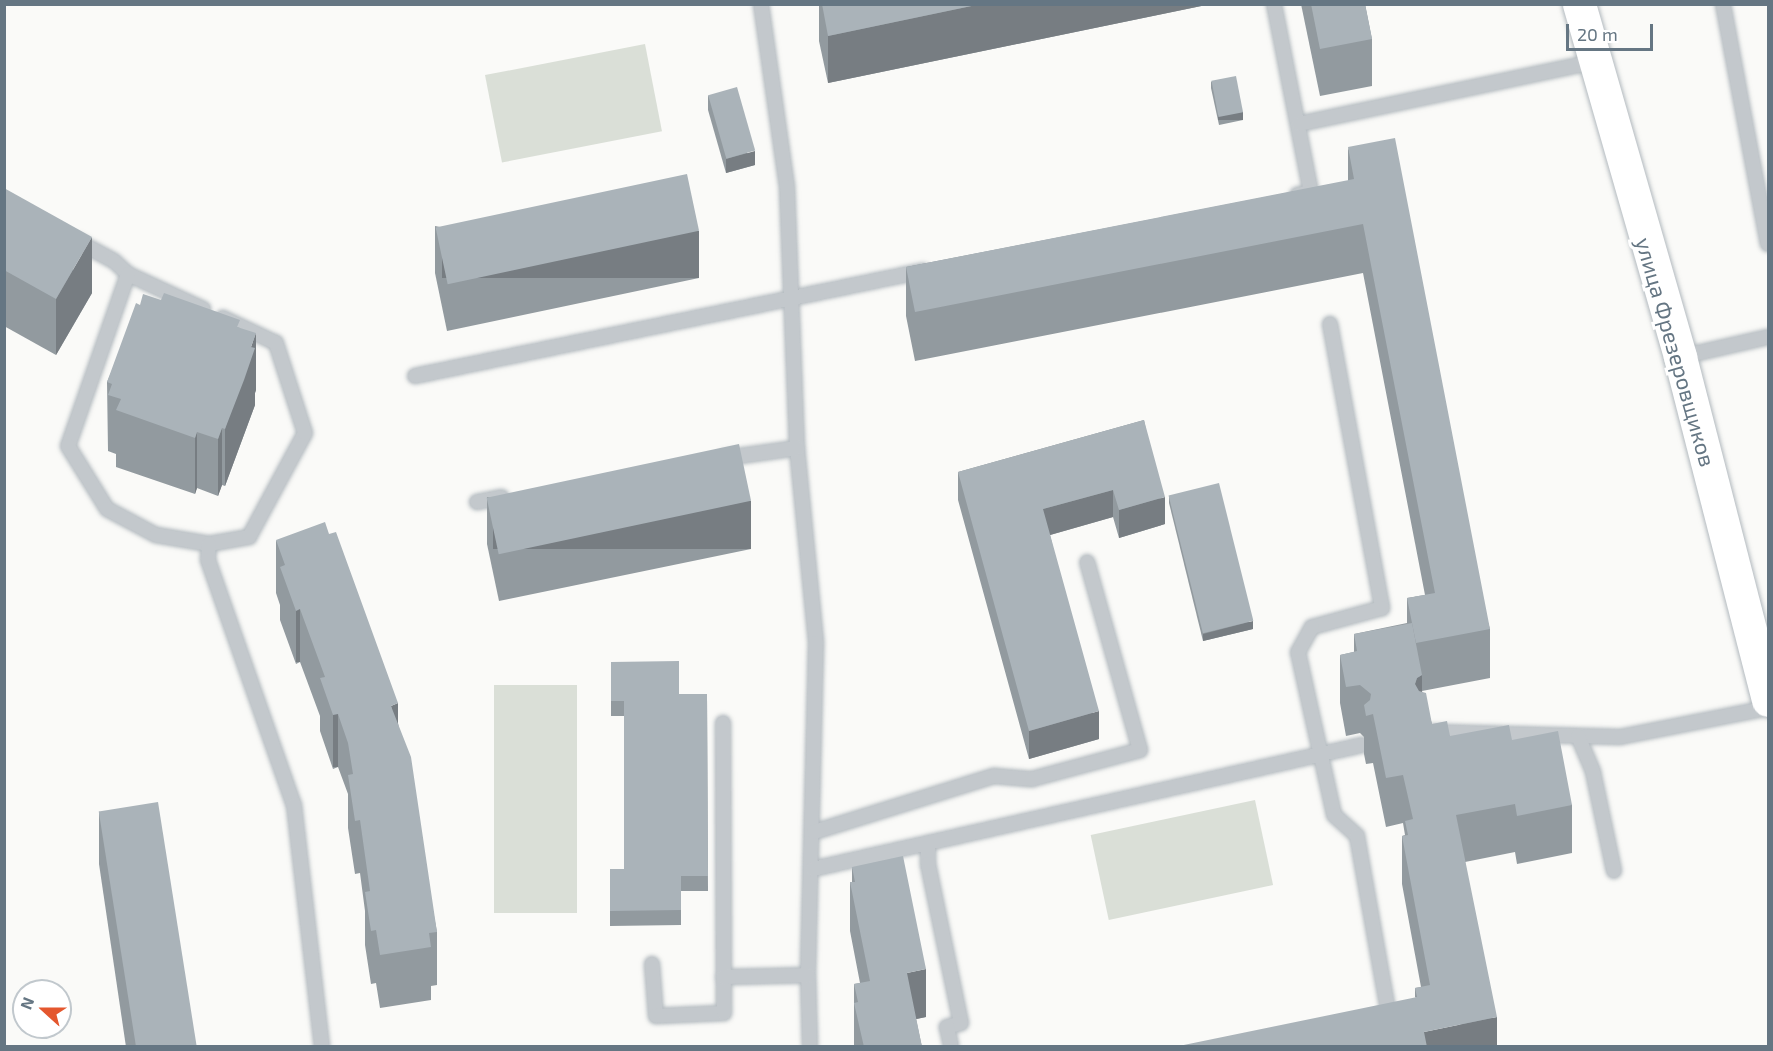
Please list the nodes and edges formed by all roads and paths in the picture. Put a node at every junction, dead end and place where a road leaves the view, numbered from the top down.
1 (760, 4) edge
2 (1274, 4) edge
3 (1579, 4) edge
4 (1723, 4) edge
5 (1593, 62) junction
6 (1299, 124) junction
7 (1287, 197) edge
8 (64, 234) edge
9 (1768, 244) edge
10 (940, 268) edge
11 (128, 274) junction
12 (792, 298) junction
13 (1330, 324) dead end
14 (1768, 337) edge
15 (1680, 357) junction
16 (415, 376) dead end
17 (797, 448) junction
18 (716, 460) edge
19 (520, 493) edge
20 (477, 502) dead end
21 (209, 544) junction
22 (1087, 561) dead end
23 (1768, 700) edge
24 (1768, 708) edge
25 (723, 723) dead end
26 (1424, 732) edge
27 (1578, 736) junction
28 (1362, 745) dead end
29 (1320, 754) junction
30 (814, 832) junction
31 (928, 844) junction
32 (813, 869) junction
33 (1614, 871) dead end
34 (652, 964) dead end
35 (808, 975) junction
36 (723, 977) junction
37 (1379, 1023) edge
38 (322, 1047) edge
39 (810, 1047) edge
40 (951, 1047) edge

1 - 12 lane
2 - 6 lane
3 - 5 main road, улица Фрезеровщиков
4 - 9 lane
5 - 6 lane
5 - 15 main road, улица Фрезеровщиков
6 - 7 lane
8 - 11 lane
10 - 12 lane
11 - 21 lane
11 - 21 lane
12 - 16 lane
12 - 17 lane
13 - 29 lane
14 - 15 lane
15 - 23 main road, улица Фрезеровщиков
17 - 18 lane
17 - 30 lane
19 - 20 lane
21 - 38 lane
22 - 30 lane
24 - 27 lane
25 - 36 lane
26 - 27 lane
27 - 33 lane
28 - 29 lane
29 - 31 lane
29 - 37 lane
30 - 32 lane
31 - 32 lane
31 - 40 lane
32 - 35 lane
34 - 36 lane
35 - 36 lane
35 - 39 lane

